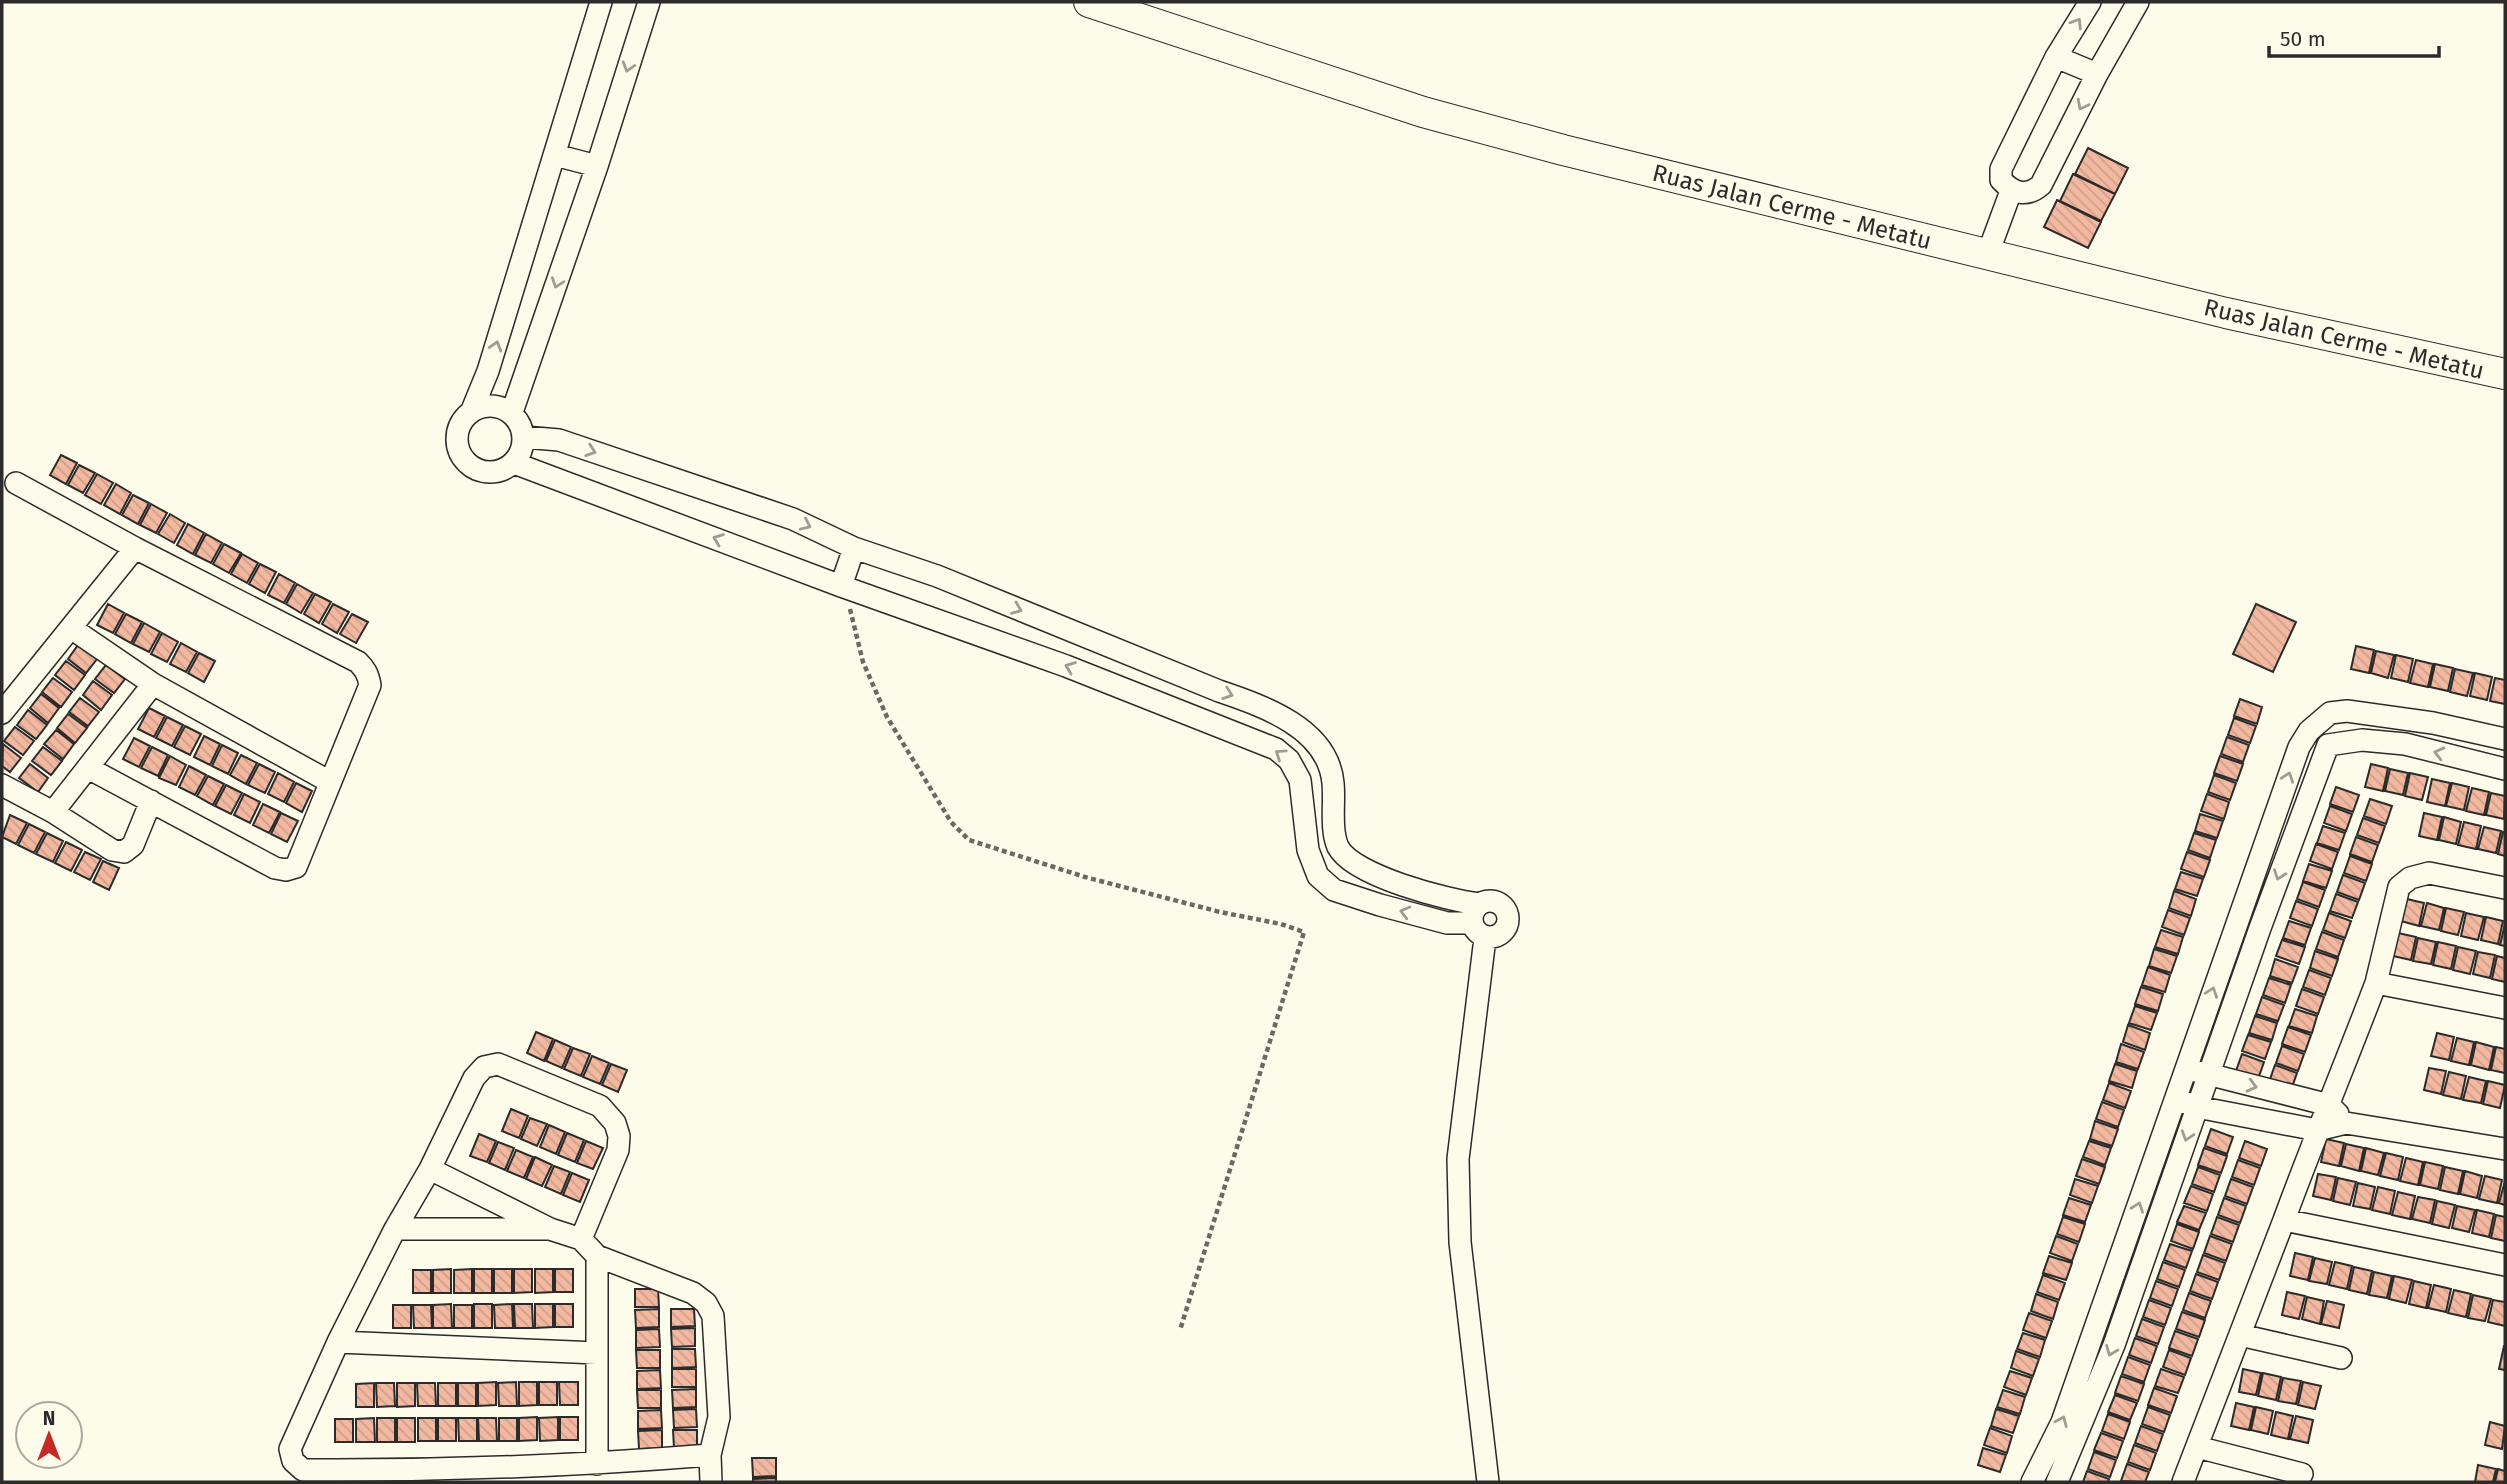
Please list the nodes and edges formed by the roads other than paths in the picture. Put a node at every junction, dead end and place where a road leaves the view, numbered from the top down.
1 (601, 2) edge
2 (649, 2) edge
3 (1089, 2) edge
4 (2090, 2) edge
5 (2138, 2) edge
6 (2056, 57) junction
7 (2097, 74) junction
8 (555, 155) junction
9 (597, 166) junction
10 (2011, 191) junction
11 (1987, 256) junction
12 (2505, 374) edge
13 (472, 410) junction
14 (512, 412) junction
15 (524, 437) junction
16 (514, 463) junction
17 (16, 483) dead end
18 (135, 548) junction
19 (855, 548) junction
20 (841, 586) junction
21 (71, 628) junction
22 (153, 684) junction
23 (5, 702) edge
24 (2320, 722) junction
25 (2505, 739) edge
26 (2328, 745) junction
27 (88, 768) junction
28 (2505, 769) edge
29 (330, 782) junction
30 (2, 785) edge
31 (151, 801) junction
32 (53, 813) junction
33 (2505, 888) edge
34 (1479, 921) junction
35 (2376, 983) junction
36 (2505, 1008) edge
37 (2186, 1068) junction
38 (2208, 1074) junction
39 (2175, 1099) junction
40 (2329, 1105) junction
41 (2197, 1107) junction
42 (2346, 1123) junction
43 (2317, 1130) junction
44 (2505, 1149) edge
45 (430, 1169) junction
46 (2284, 1220) junction
47 (395, 1229) junction
48 (550, 1229) junction
49 (580, 1239) junction
50 (597, 1256) junction
51 (2505, 1265) edge
52 (2240, 1335) junction
53 (338, 1342) junction
54 (597, 1353) junction
55 (2341, 1358) dead end
56 (2197, 1447) junction
57 (710, 1455) junction
58 (597, 1464) junction
59 (2302, 1474) dead end
60 (432, 1477) edge
61 (711, 1482) edge
62 (1489, 1482) edge
63 (2032, 1482) edge
64 (2057, 1482) edge
65 (2183, 1482) edge

1 - 8 street
2 -> 9 street
3 - 11 main road, Ruas Jalan Cerme - Metatu
6 -> 4 street
5 - 7 street
6 - 7 street
6 - 10 street
7 -> 10 street
8 - 9 street
13 -> 8 street
9 -> 14 street
10 - 11 street
11 - 12 main road, Ruas Jalan Cerme - Metatu
13 - 14 street
13 - 16 street
14 - 15 street
15 - 16 street
15 -> 19 street
20 -> 16 street
17 - 18 street
18 - 21 street
18 - 29 street
19 - 20 street
19 -> 34 street
34 -> 20 street
21 - 22 street
21 - 23 street
22 - 27 street
22 - 29 street
24 - 25 street
24 - 26 street
37 -> 24 street
28 -> 26 street
26 -> 38 street
27 - 31 street
27 - 32 street
29 - 31 street
30 - 32 street
31 - 32 street
33 - 35 street
34 - 62 street
35 - 36 street
35 - 40 street
37 - 38 street
37 - 39 street
38 -> 40 street
38 - 41 street
39 - 41 street
63 -> 39 street
40 - 42 street
40 - 43 street
41 - 43 street
41 -> 64 street
42 - 43 street
42 - 44 street
43 - 46 street
45 - 47 street
45 - 48 street
45 - 49 street
46 - 51 street
46 - 52 street
47 - 48 street
47 - 53 street
48 - 49 street
49 - 50 street
50 - 54 street
50 - 57 street
52 - 55 street
52 - 56 street
53 - 54 street
53 - 60 street
54 - 58 street
56 - 59 street
56 - 65 street
57 - 58 street
57 - 61 street
58 - 60 street

